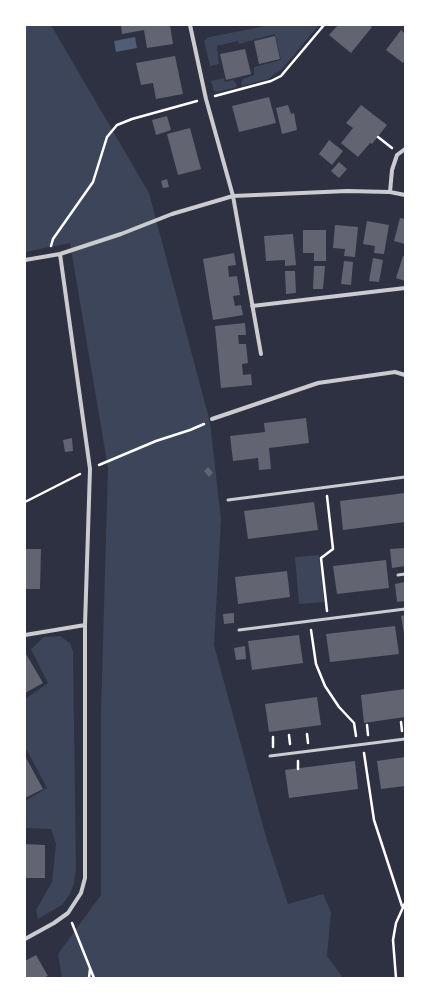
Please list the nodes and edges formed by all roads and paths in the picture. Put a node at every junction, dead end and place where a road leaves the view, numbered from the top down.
1 (190, 25) edge
2 (324, 25) edge
3 (206, 99) junction
4 (378, 137) dead end
5 (405, 148) edge
6 (399, 153) junction
7 (390, 192) junction
8 (405, 195) edge
9 (233, 196) junction
10 (60, 254) junction
11 (51, 256) junction
12 (25, 260) edge
13 (405, 288) edge
14 (252, 306) junction
15 (261, 354) dead end
16 (405, 375) edge
17 (212, 419) joint
18 (90, 468) junction
19 (405, 477) edge
20 (326, 488) junction
21 (228, 500) dead end
22 (25, 502) edge
23 (405, 574) edge
24 (398, 575) dead end
25 (405, 610) edge
26 (328, 619) junction
27 (310, 621) junction
28 (85, 625) junction
29 (239, 630) dead end
30 (25, 635) edge
31 (405, 739) edge
32 (357, 745) junction
33 (363, 745) junction
34 (270, 756) dead end
35 (405, 903) edge
36 (402, 906) junction
37 (68, 913) junction
38 (25, 939) edge
39 (90, 968) junction
40 (89, 978) edge
41 (94, 978) edge
42 (396, 978) edge

1 - 3 street
2 - 3 path
3 - 9 street
3 - 11 path
4 - 6 path
5 - 6 street
6 - 7 street
7 - 8 street
7 - 9 street
9 - 10 street
9 - 14 street
10 - 11 street
10 - 18 street
11 - 12 street
13 - 14 street
14 - 15 street
16 - 17 street
17 - 18 path
18 - 22 path
18 - 28 street
19 - 20 lane
20 - 21 lane
20 - 26 path
23 - 24 lane
25 - 26 lane
26 - 27 lane
27 - 29 lane
27 - 32 path
28 - 30 street
28 - 37 street
31 - 33 lane
32 - 33 lane
32 - 34 lane
33 - 36 path
35 - 36 path
36 - 42 path
37 - 38 street
37 - 39 path
39 - 40 path
39 - 41 path

